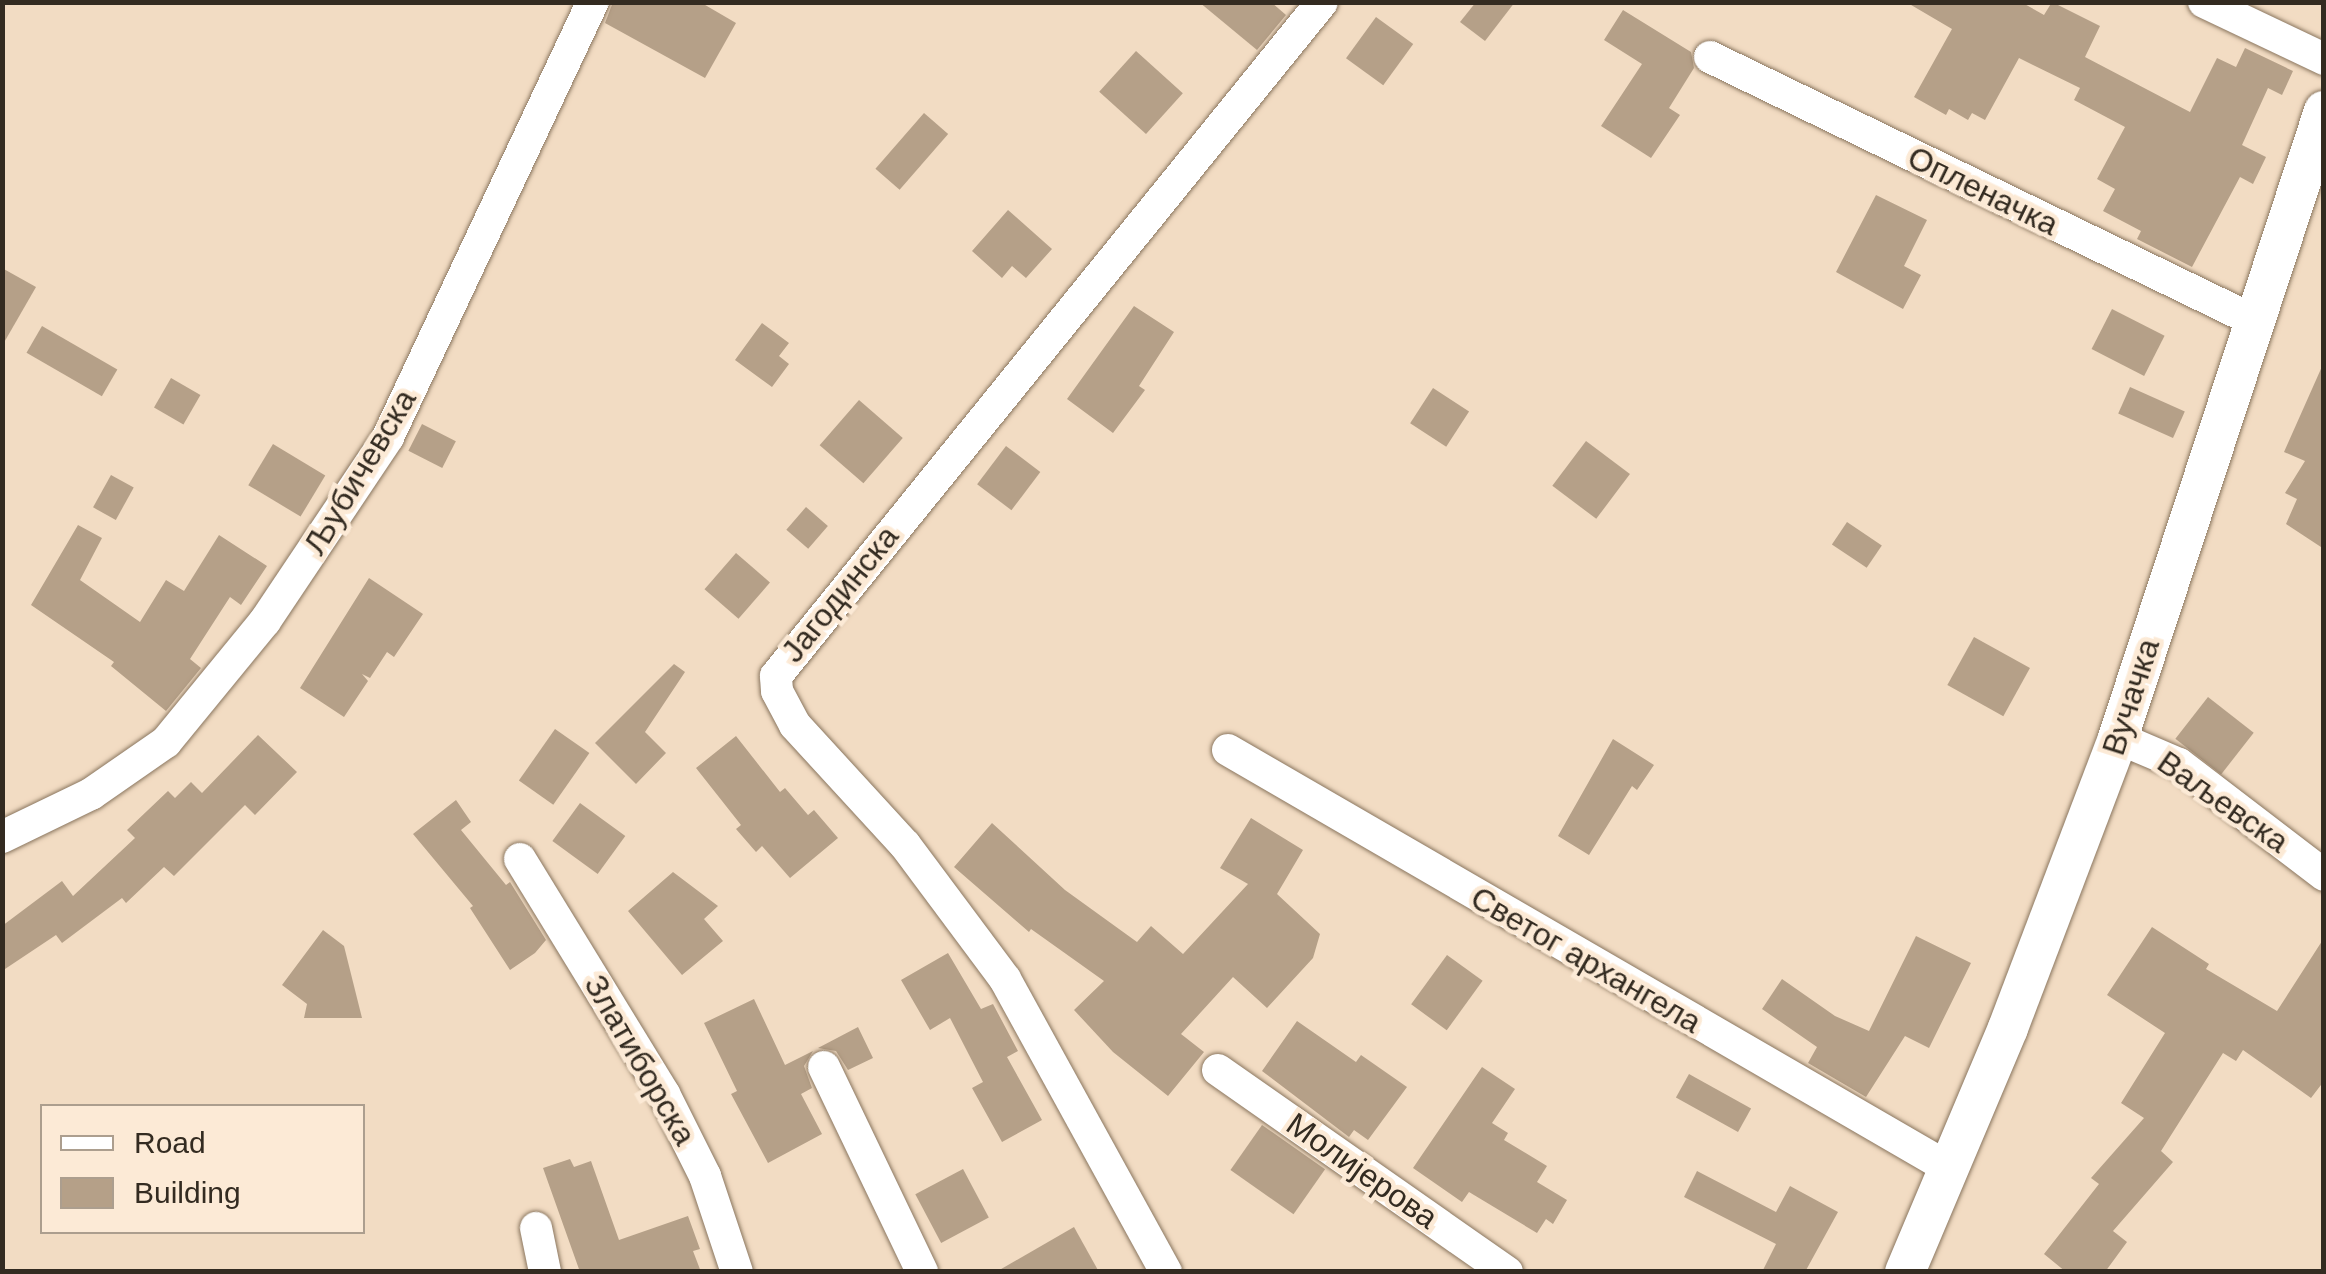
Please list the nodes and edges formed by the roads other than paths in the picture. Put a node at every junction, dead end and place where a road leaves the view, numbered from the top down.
1 (593, 2) edge
2 (1322, 2) edge
3 (2204, 2) edge
4 (1710, 57) dead end
5 (2324, 59) edge
6 (2324, 111) edge
7 (2257, 322) junction
8 (2118, 738) junction
9 (1228, 750) dead end
10 (2, 838) edge
11 (520, 859) dead end
12 (2324, 875) edge
13 (824, 1067) dead end
14 (1218, 1070) dead end
15 (1947, 1167) junction
16 (536, 1228) dead end
17 (546, 1272) edge
18 (737, 1272) edge
19 (922, 1272) edge
20 (1166, 1272) edge
21 (1507, 1272) edge
22 (1905, 1272) edge

1 - 10 street, Љубичевска
2 - 20 street, Јагодинска
3 - 5 street
4 - 7 street, Опленачка
6 - 7 street, Вучачка
7 - 8 street, Вучачка
8 - 12 street, Ваљевска
8 - 15 street, Вучачка
9 - 15 street, Светог архангела
11 - 18 street, Златиборска
13 - 19 street
14 - 21 street, Молијерова
15 - 22 street, Вучачка
16 - 17 street

